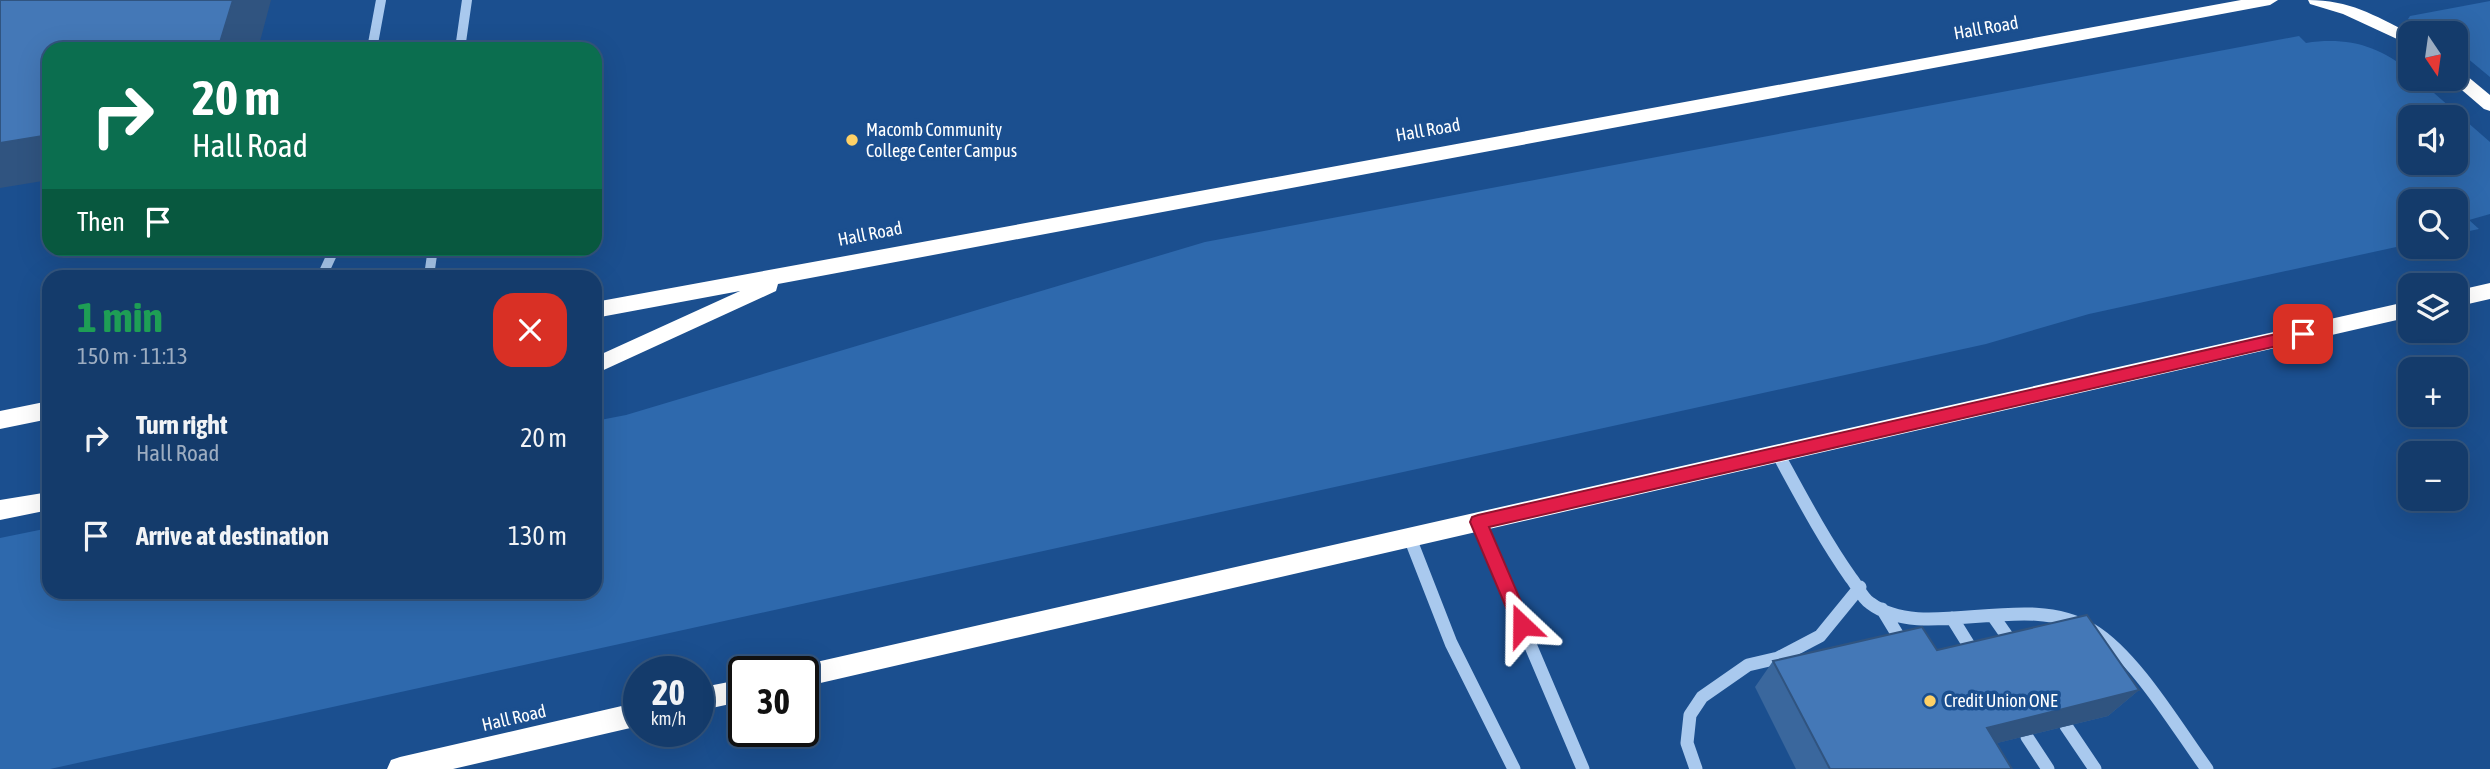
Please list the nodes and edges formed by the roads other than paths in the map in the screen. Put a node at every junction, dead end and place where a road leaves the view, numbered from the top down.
1 (381, 0) edge
2 (467, 0) edge
3 (2270, 0) edge
4 (2316, 0) edge
5 (2398, 34) edge
6 (373, 42) edge
7 (461, 42) edge
8 (2468, 86) edge
9 (2490, 105) edge
10 (800, 272) junction
11 (2490, 290) edge
12 (2468, 296) edge
13 (602, 309) edge
14 (2398, 312) edge
15 (602, 363) edge
16 (42, 411) edge
17 (0, 420) edge
18 (1778, 454) junction
19 (42, 502) edge
20 (0, 510) edge
21 (1478, 522) junction
22 (1410, 538) junction
23 (1860, 587) junction
24 (1881, 608) junction
25 (1993, 615) junction
26 (1915, 616) junction
27 (1952, 618) junction
28 (1928, 637) edge
29 (2018, 652) edge
30 (1979, 661) edge
31 (1915, 663) edge
32 (819, 672) edge
33 (623, 718) edge
34 (2066, 726) edge
35 (2027, 737) edge
36 (400, 769) edge
37 (1514, 769) edge
38 (1583, 769) edge
39 (1696, 769) edge
40 (2048, 769) edge
41 (2095, 769) edge
42 (2207, 769) edge

1 - 6 street
2 - 7 street
3 - 10 highway, Hall Road
4 - 5 highway
8 - 9 highway
10 - 13 highway, Hall Road
10 - 15 highway
11 - 12 highway
14 - 18 highway
16 - 17 highway
18 - 21 highway
18 - 23 street
19 - 20 highway
21 - 22 highway
21 - 38 street
22 - 32 highway
22 - 37 street
23 - 24 street
23 - 39 street
24 - 26 street
24 - 31 street
25 - 27 street
25 - 29 street
25 - 42 street
26 - 27 street
26 - 28 street
27 - 30 street
33 - 36 highway, Hall Road
34 - 41 street
35 - 40 street

